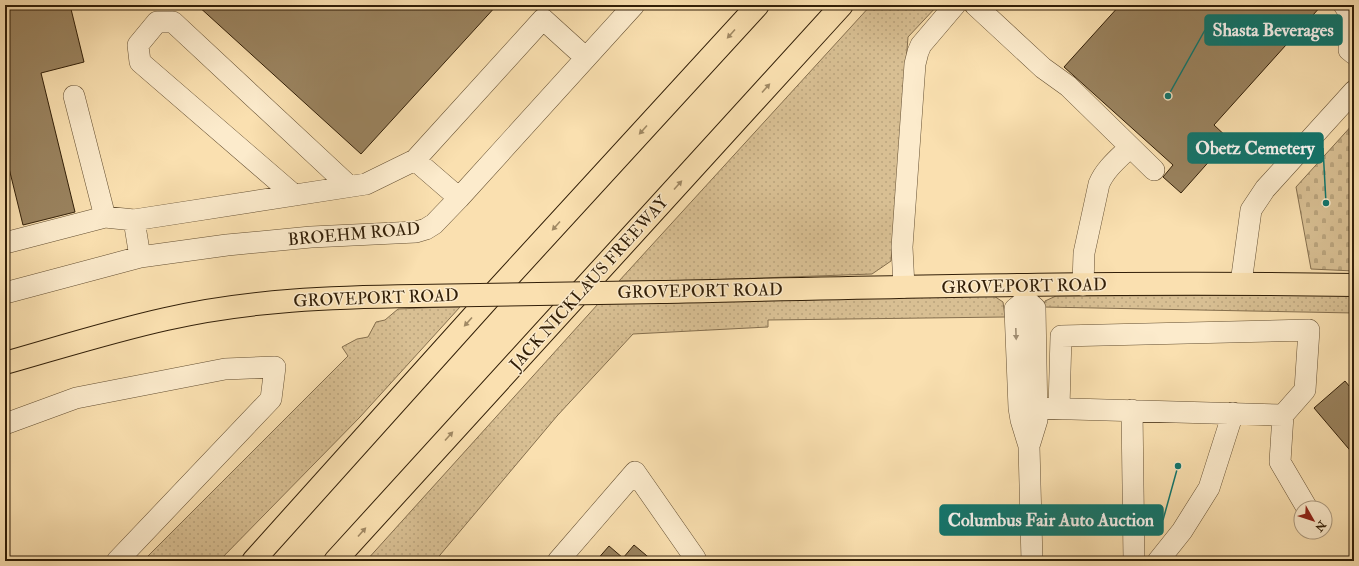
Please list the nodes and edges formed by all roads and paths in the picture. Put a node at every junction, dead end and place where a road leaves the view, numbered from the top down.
1 (634, 5) edge
2 (758, 5) edge
3 (842, 5) edge
4 (955, 5) edge
5 (975, 5) edge
6 (1344, 5) edge
7 (1354, 54) edge
8 (586, 58) junction
9 (1354, 91) edge
10 (74, 96) dead end
11 (1130, 147) junction
12 (415, 160) junction
13 (1154, 170) dead end
14 (349, 186) junction
15 (294, 195) junction
16 (459, 198) junction
17 (105, 217) junction
18 (134, 220) junction
19 (5, 243) edge
20 (140, 257) junction
21 (1242, 283) junction
22 (1083, 284) junction
23 (1354, 285) edge
24 (904, 287) junction
25 (6, 290) edge
26 (1026, 293) junction
27 (5, 363) edge
28 (1027, 373) junction
29 (1037, 408) junction
30 (1059, 408) junction
31 (1132, 410) junction
32 (1233, 413) junction
33 (1283, 415) junction
34 (5, 424) edge
35 (1029, 446) junction
36 (1302, 500) edge
37 (117, 561) edge
38 (254, 561) edge
39 (335, 561) edge
40 (558, 561) edge
41 (693, 561) edge
42 (1032, 561) edge
43 (1134, 561) edge
44 (1158, 561) edge

1 - 8 street, BROEHM ROAD
2 -> 38 main road
39 -> 3 main road, JACK NICKLAUS FREEWAY
4 - 24 street
5 - 11 street
6 - 7 street
8 - 12 street
8 - 16 street, BROEHM ROAD
9 - 21 street
10 - 17 street
11 - 13 street
11 - 22 street
12 - 14 street
12 - 16 street
14 - 15 street
14 - 15 street
15 - 18 street
16 - 20 street, BROEHM ROAD
17 - 18 street
17 - 19 street
18 - 20 street
20 - 25 street, BROEHM ROAD
21 - 22 main road, GROVEPORT ROAD
21 - 23 main road, GROVEPORT ROAD
22 - 26 main road, GROVEPORT ROAD
24 - 26 main road, GROVEPORT ROAD
24 - 27 main road, GROVEPORT ROAD, bridge
26 - 28 street
28 - 29 street
28 - 35 street
29 - 30 street
29 - 35 street
30 - 31 street
30 - 33 street
31 - 32 street
31 - 43 street
32 - 33 street
32 - 44 street
33 - 36 street
34 - 37 street
35 - 42 street
40 - 41 street

